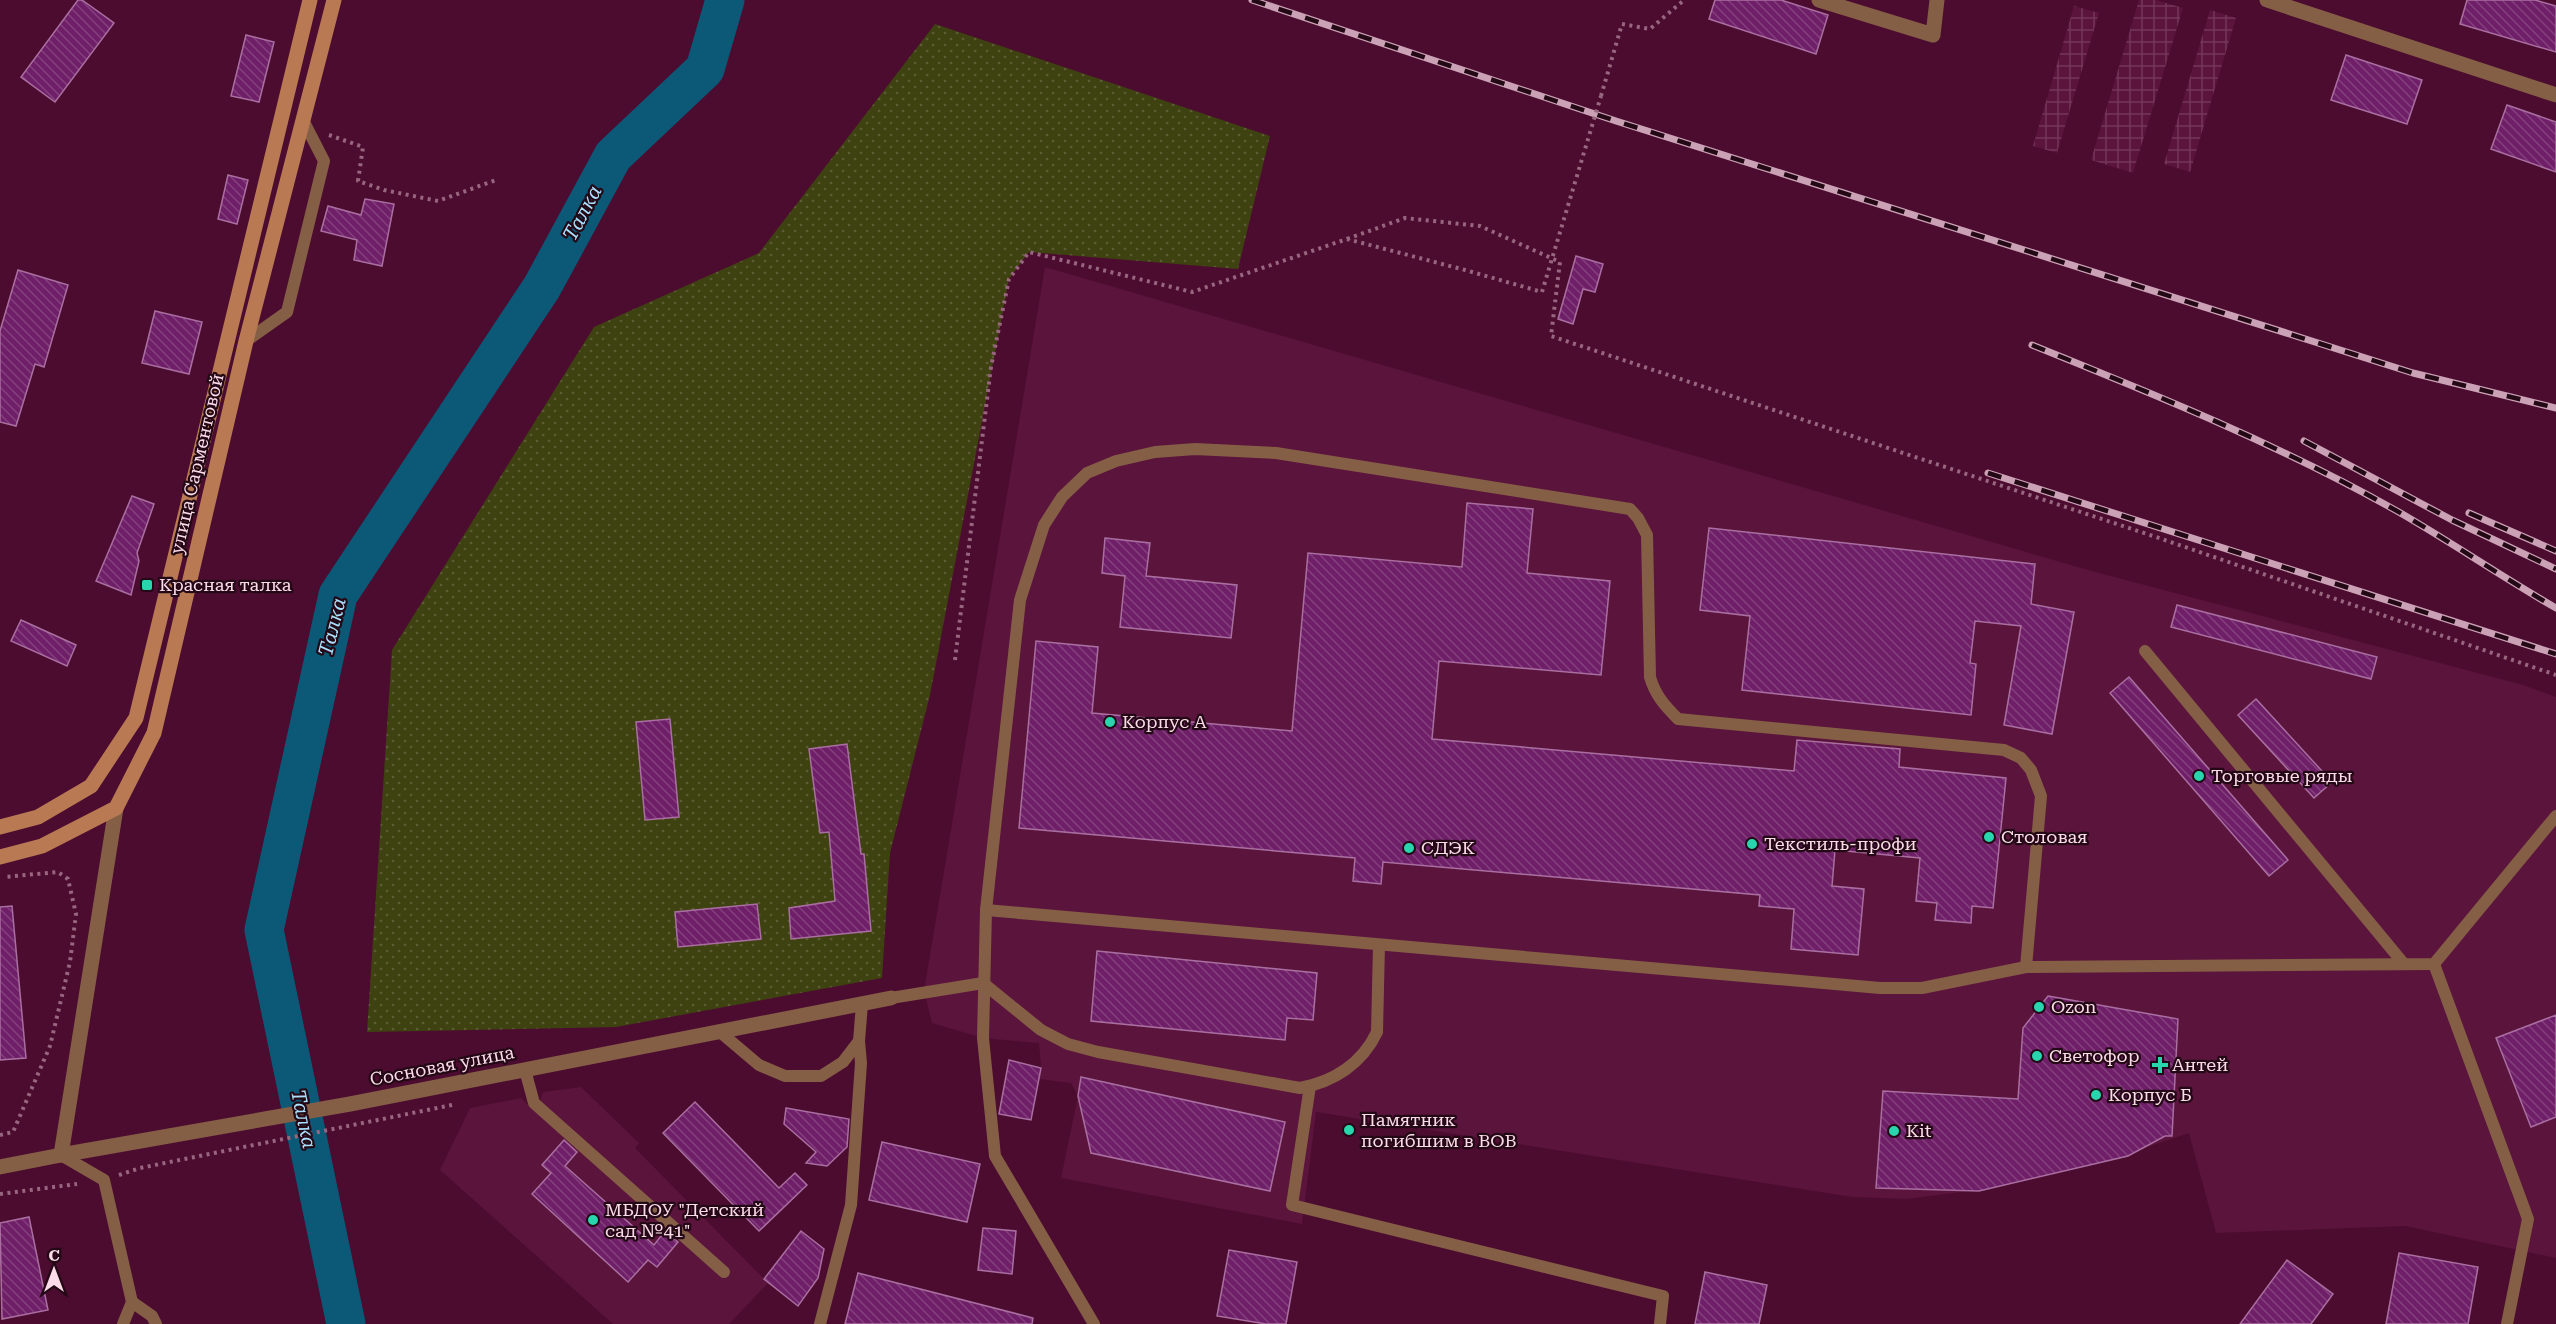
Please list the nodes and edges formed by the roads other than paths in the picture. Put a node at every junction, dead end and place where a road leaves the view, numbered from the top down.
1 (310, 0) edge
2 (334, 0) edge
3 (1819, 0) edge
4 (1937, 0) edge
5 (2267, 0) edge
6 (2556, 95) edge
7 (303, 120) junction
8 (246, 341) junction
9 (2145, 651) dead end
10 (116, 808) junction
11 (2556, 816) edge
12 (0, 827) edge
13 (0, 857) edge
14 (986, 910) junction
15 (1379, 945) junction
16 (2404, 964) junction
17 (2434, 964) junction
18 (2026, 967) junction
19 (982, 983) junction
20 (891, 998) joint
21 (862, 1004) junction
22 (720, 1032) junction
23 (859, 1041) junction
24 (525, 1070) junction
25 (1310, 1086) junction
26 (61, 1155) junction
27 (0, 1167) edge
28 (724, 1272) dead end
29 (132, 1302) junction
30 (123, 1324) edge
31 (156, 1324) edge
32 (820, 1324) edge
33 (1094, 1324) edge
34 (1660, 1324) edge
35 (2507, 1324) edge

1 - 12 main road, улица Сарментовой
2 - 7 main road, улица Сарментовой
3 - 4 street
5 - 6 street
7 - 8 main road, улица Сарментовой
7 - 8 lane
8 - 10 main road, улица Сарментовой
9 - 16 lane
10 - 13 main road
10 - 26 street
11 - 17 lane
14 - 15 lane
14 - 18 lane
14 - 19 lane
15 - 18 lane
15 - 25 lane
16 - 17 lane
16 - 18 lane
17 - 35 lane
19 - 20 lane
19 - 25 lane
19 - 33 lane
20 - 21 street, Сосновая улица
21 - 22 street, Сосновая улица
21 - 23 lane
22 - 23 lane
22 - 24 street, Сосновая улица
23 - 32 lane
24 - 26 street, Сосновая улица
24 - 28 lane
25 - 34 lane
26 - 27 street, Сосновая улица
26 - 29 lane
29 - 30 lane
29 - 31 lane

